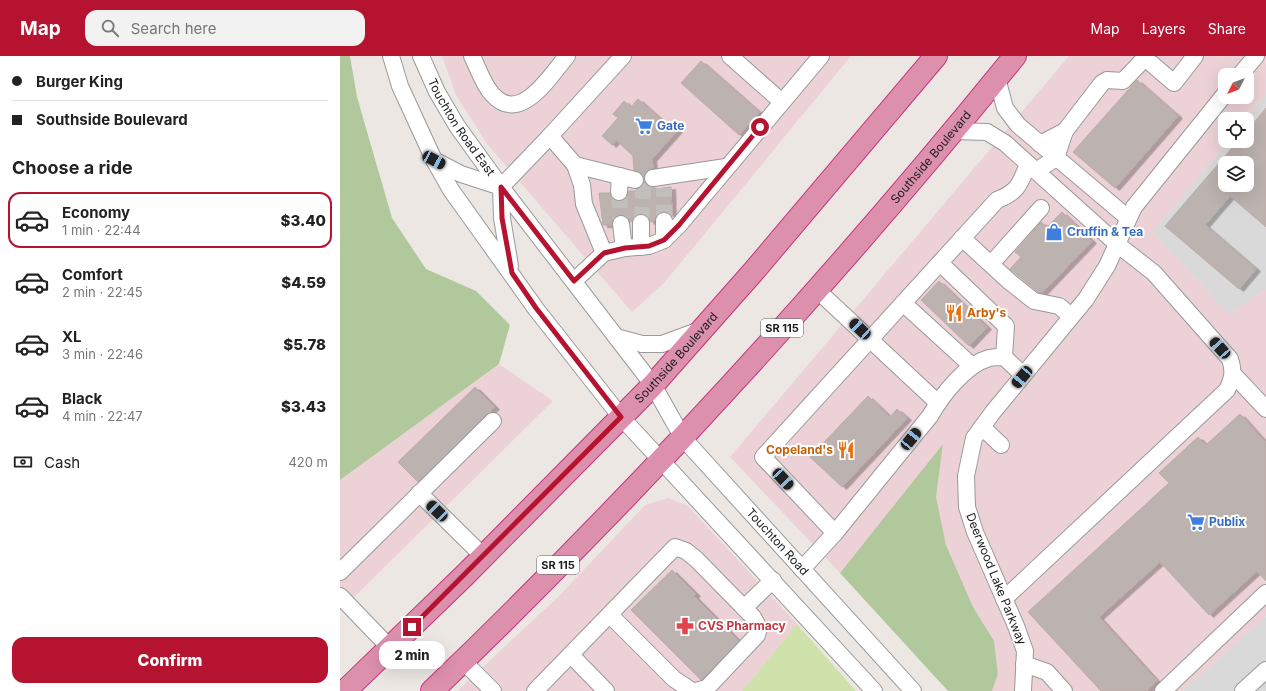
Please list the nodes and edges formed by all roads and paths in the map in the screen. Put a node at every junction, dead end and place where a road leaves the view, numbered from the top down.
1 (391, 56) edge
2 (421, 56) edge
3 (472, 56) edge
4 (567, 56) edge
5 (623, 56) edge
6 (730, 56) edge
7 (821, 56) edge
8 (936, 56) edge
9 (1015, 56) edge
10 (1196, 56) edge
11 (1146, 57) edge
12 (1252, 58) edge
13 (1245, 68) edge
14 (997, 78) junction
15 (782, 102) junction
16 (1218, 103) edge
17 (954, 131) junction
18 (1065, 131) junction
19 (550, 136) junction
20 (1040, 144) junction
21 (1056, 158) junction
22 (434, 160) junction
23 (575, 165) junction
24 (726, 167) junction
25 (1037, 172) junction
26 (661, 181) dead end
27 (1020, 185) junction
28 (501, 187) junction
29 (619, 192) tunnel mouth
30 (1041, 208) dead end
31 (1128, 218) junction
32 (664, 221) tunnel mouth
33 (641, 222) tunnel mouth
34 (621, 224) tunnel mouth
35 (962, 238) junction
36 (664, 240) junction
37 (1117, 244) junction
38 (641, 247) junction
39 (624, 248) junction
40 (604, 253) junction
41 (940, 263) junction
42 (991, 264) junction
43 (512, 273) junction
44 (574, 281) junction
45 (816, 289) junction
46 (903, 304) junction
47 (1072, 316) junction
48 (702, 330) junction
49 (616, 337) junction
50 (871, 339) junction
51 (1004, 357) junction
52 (972, 366) junction
53 (1233, 374) junction
54 (1023, 375) junction
55 (653, 385) junction
56 (938, 403) junction
57 (1266, 410) edge
58 (621, 417) junction
59 (493, 421) dead end
60 (982, 427) junction
61 (683, 438) junction
62 (1001, 445) dead end
63 (662, 460) junction
64 (419, 493) junction
65 (834, 533) junction
66 (483, 556) junction
67 (802, 569) junction
68 (340, 572) edge
69 (773, 580) junction
70 (1266, 593) edge
71 (340, 596) edge
72 (1004, 599) junction
73 (744, 608) junction
74 (610, 615) junction
75 (390, 648) junction
76 (571, 655) junction
77 (463, 661) junction
78 (1024, 664) junction
79 (1266, 670) edge
80 (345, 691) edge
81 (432, 691) edge
82 (492, 691) edge
83 (535, 691) edge
84 (606, 691) edge
85 (692, 691) edge
86 (696, 691) edge
87 (874, 691) edge
88 (913, 691) edge
89 (1023, 691) edge
90 (1064, 691) edge
91 (1163, 691) edge
92 (1243, 691) edge

1 - 22 street
2 - 28 street, Touchton Road East
3 - 4 street
5 - 19 street
6 - 15 street
7 - 15 street
8 - 48 highway, Southside Boulevard
9 - 14 highway, Southside Boulevard / SR 115
10 - 11 street
11 - 18 street
12 - 13 street
14 - 17 highway, Southside Boulevard / SR 115
14 - 20 street
15 - 24 street
16 - 31 street, Deerwood Lake Parkway
17 - 25 street
17 - 45 highway, Southside Boulevard / SR 115
18 - 20 street
18 - 21 street
19 - 23 street
19 - 28 street
20 - 21 street
21 - 25 street
21 - 31 street
22 - 28 street
22 - 43 street
23 - 29 street
23 - 40 street
24 - 26 street
24 - 36 street
25 - 27 street
25 - 27 street
25 - 37 street
27 - 35 street
28 - 43 street
28 - 44 street, Touchton Road East
30 - 42 street
31 - 37 street, Deerwood Lake Parkway
32 - 36 street
33 - 38 street
34 - 39 street
35 - 41 street
35 - 42 street
36 - 38 street
37 - 47 street, Deerwood Lake Parkway
37 - 53 street
38 - 39 street
39 - 40 street
40 - 44 street
41 - 46 street
41 - 51 street
42 - 47 street
43 - 58 street
44 - 49 street, Touchton Road East
45 - 50 street
45 - 61 highway, Southside Boulevard / SR 115
46 - 50 street
46 - 52 street
47 - 54 street, Deerwood Lake Parkway
48 - 49 street
48 - 55 highway, Southside Boulevard
49 - 55 street, Touchton Road East
50 - 56 street
50 - 65 street
51 - 52 street
51 - 54 street
52 - 56 street
53 - 57 street
53 - 72 street
54 - 60 street, Deerwood Lake Parkway
55 - 58 highway, Southside Boulevard
55 - 61 street, Touchton Road
56 - 65 street
58 - 63 street
58 - 66 highway, Southside Boulevard
59 - 64 street
60 - 62 street
60 - 72 street, Deerwood Lake Parkway
61 - 63 highway, Southside Boulevard / SR 115
61 - 67 street, Touchton Road
63 - 69 street
63 - 77 highway, Southside Boulevard / SR 115
64 - 66 street
64 - 68 street
65 - 67 street
66 - 75 highway, Southside Boulevard
67 - 88 street, Touchton Road
69 - 73 street
69 - 87 street
70 - 91 street
71 - 75 street
72 - 78 street, Deerwood Lake Parkway
73 - 74 street
73 - 86 street
74 - 76 street
74 - 85 street
75 - 80 highway, Southside Boulevard
76 - 83 street
76 - 84 street
77 - 81 highway, Southside Boulevard / SR 115
77 - 82 street
78 - 89 street, Deerwood Lake Parkway
78 - 90 street
79 - 92 street

